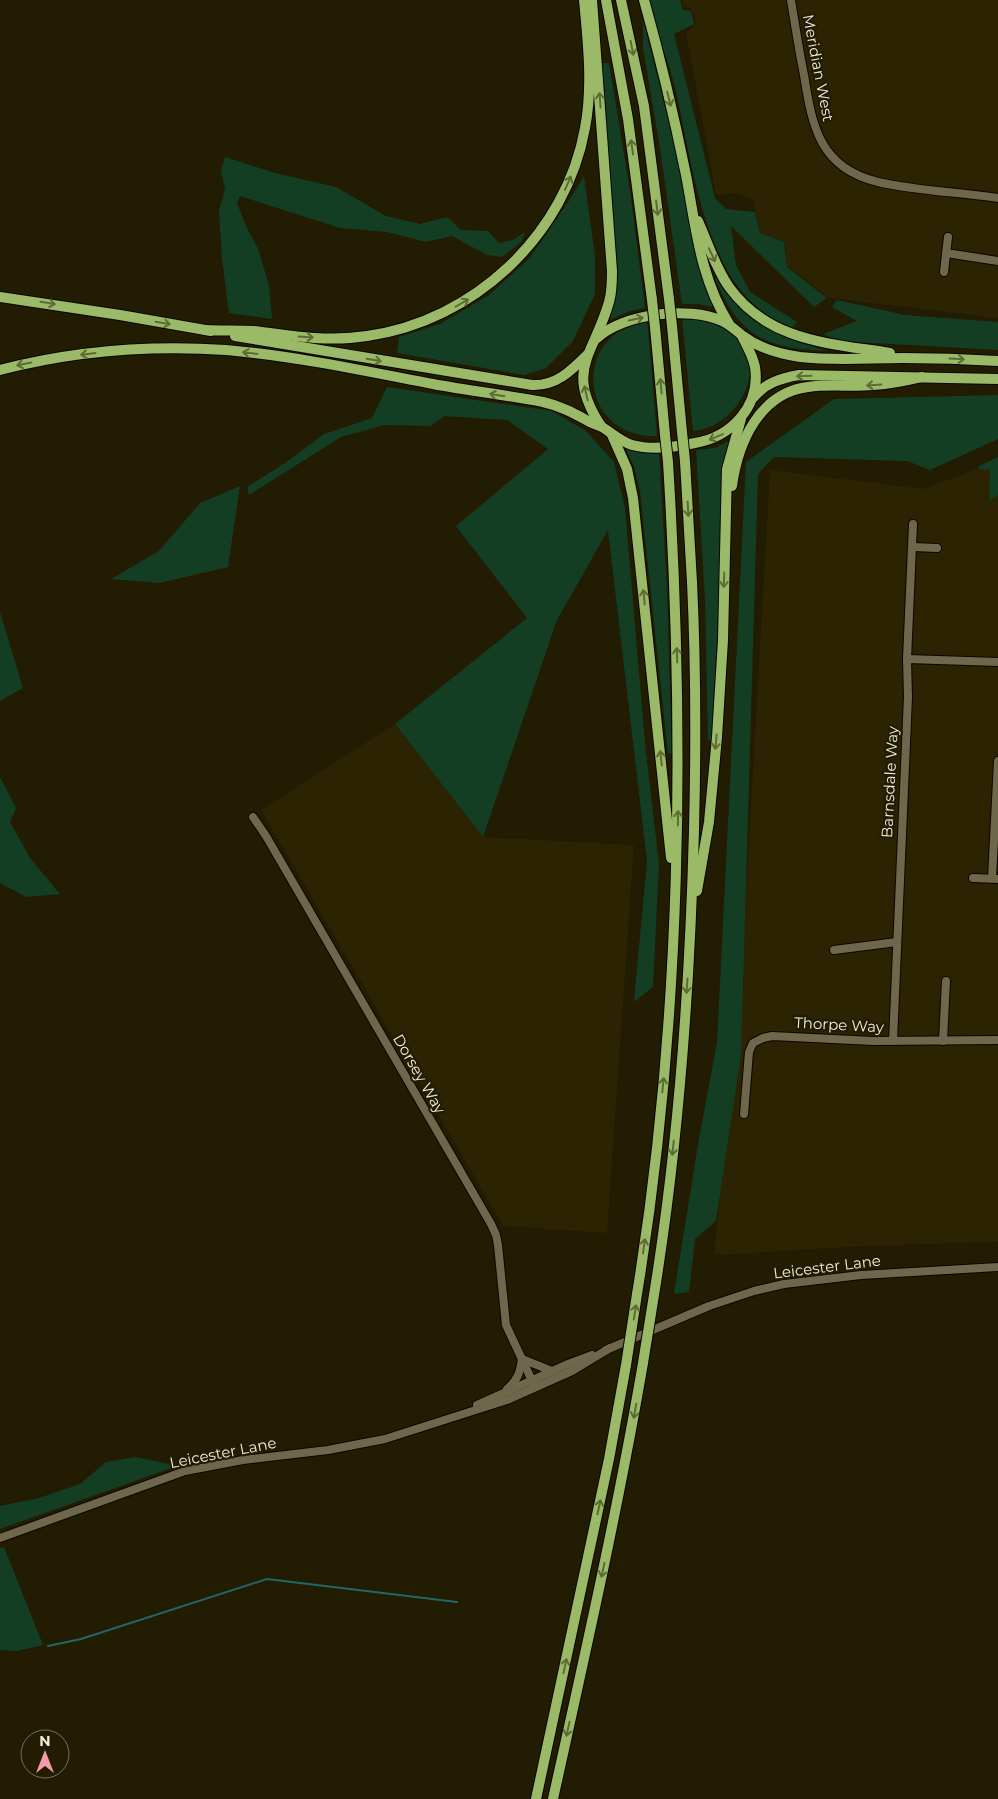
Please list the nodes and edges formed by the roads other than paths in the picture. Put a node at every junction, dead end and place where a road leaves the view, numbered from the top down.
1 (584, 0) edge
2 (592, 0) edge
3 (606, 0) edge
4 (621, 0) edge
5 (638, 0) edge
6 (644, 0) edge
7 (791, 0) edge
8 (652, 35) junction
9 (998, 198) edge
10 (693, 210) junction
11 (948, 237) dead end
12 (946, 253) junction
13 (998, 261) edge
14 (944, 272) dead end
15 (0, 296) edge
16 (730, 324) junction
17 (205, 330) junction
18 (742, 336) junction
19 (594, 342) junction
20 (587, 355) junction
21 (916, 358) junction
22 (998, 361) edge
23 (0, 370) edge
24 (922, 377) junction
25 (998, 379) edge
26 (749, 403) junction
27 (741, 418) junction
28 (602, 427) junction
29 (612, 435) junction
30 (913, 524) dead end
31 (726, 531) junction
32 (912, 547) junction
33 (937, 548) dead end
34 (908, 659) junction
35 (998, 662) edge
36 (998, 761) edge
37 (254, 817) dead end
38 (974, 878) dead end
39 (995, 878) edge
40 (690, 937) junction
41 (897, 942) junction
42 (672, 946) junction
43 (834, 950) dead end
44 (946, 981) dead end
45 (998, 1040) edge
46 (893, 1041) junction
47 (943, 1041) junction
48 (744, 1114) dead end
49 (998, 1267) edge
50 (610, 1348) junction
51 (522, 1359) junction
52 (552, 1370) junction
53 (534, 1384) junction
54 (503, 1392) junction
55 (457, 1415) junction
56 (0, 1538) edge
57 (536, 1799) edge
58 (553, 1799) edge

17 -> 1 highway
19 -> 2 highway
42 -> 3 highway, bridge
4 -> 40 highway, bridge
5 - 8 highway
6 - 8 highway
7 - 9 street, Meridian West
8 -> 10 highway
10 - 16 highway
10 -> 21 highway
11 - 12 street
12 - 13 street
12 - 14 street
15 -> 17 highway
16 - 18 highway
19 -> 16 highway
17 -> 20 highway
18 - 21 highway
18 - 26 highway
19 - 20 highway
28 -> 20 highway
21 -> 22 highway
28 -> 23 highway
24 - 25 highway
24 -> 26 highway
24 -> 31 highway
26 - 27 highway
27 -> 29 highway
27 - 31 highway
28 - 29 highway
42 -> 29 highway
30 - 32 street, Barnsdale Way
31 -> 40 highway
32 - 33 street
32 - 34 street, Barnsdale Way
34 - 35 street
34 - 41 street, Barnsdale Way
36 - 39 street
37 - 51 street, Dorsey Way
38 - 39 street
40 -> 58 highway, bridge
41 - 43 street
41 - 46 street, Barnsdale Way
57 -> 42 highway, bridge
44 - 47 street
45 - 47 street, Thorpe Way
46 - 47 street, Thorpe Way
46 - 48 street, Thorpe Way
49 - 50 street, Leicester Lane
50 - 52 street, Leicester Lane
50 - 53 street, Leicester Lane
51 - 52 street
51 - 53 street, Dorsey Way
51 - 54 street
52 - 53 street, Leicester Lane
53 - 54 street, Leicester Lane
53 - 55 street, Leicester Lane
54 - 55 street, Leicester Lane
55 - 56 street, Leicester Lane

